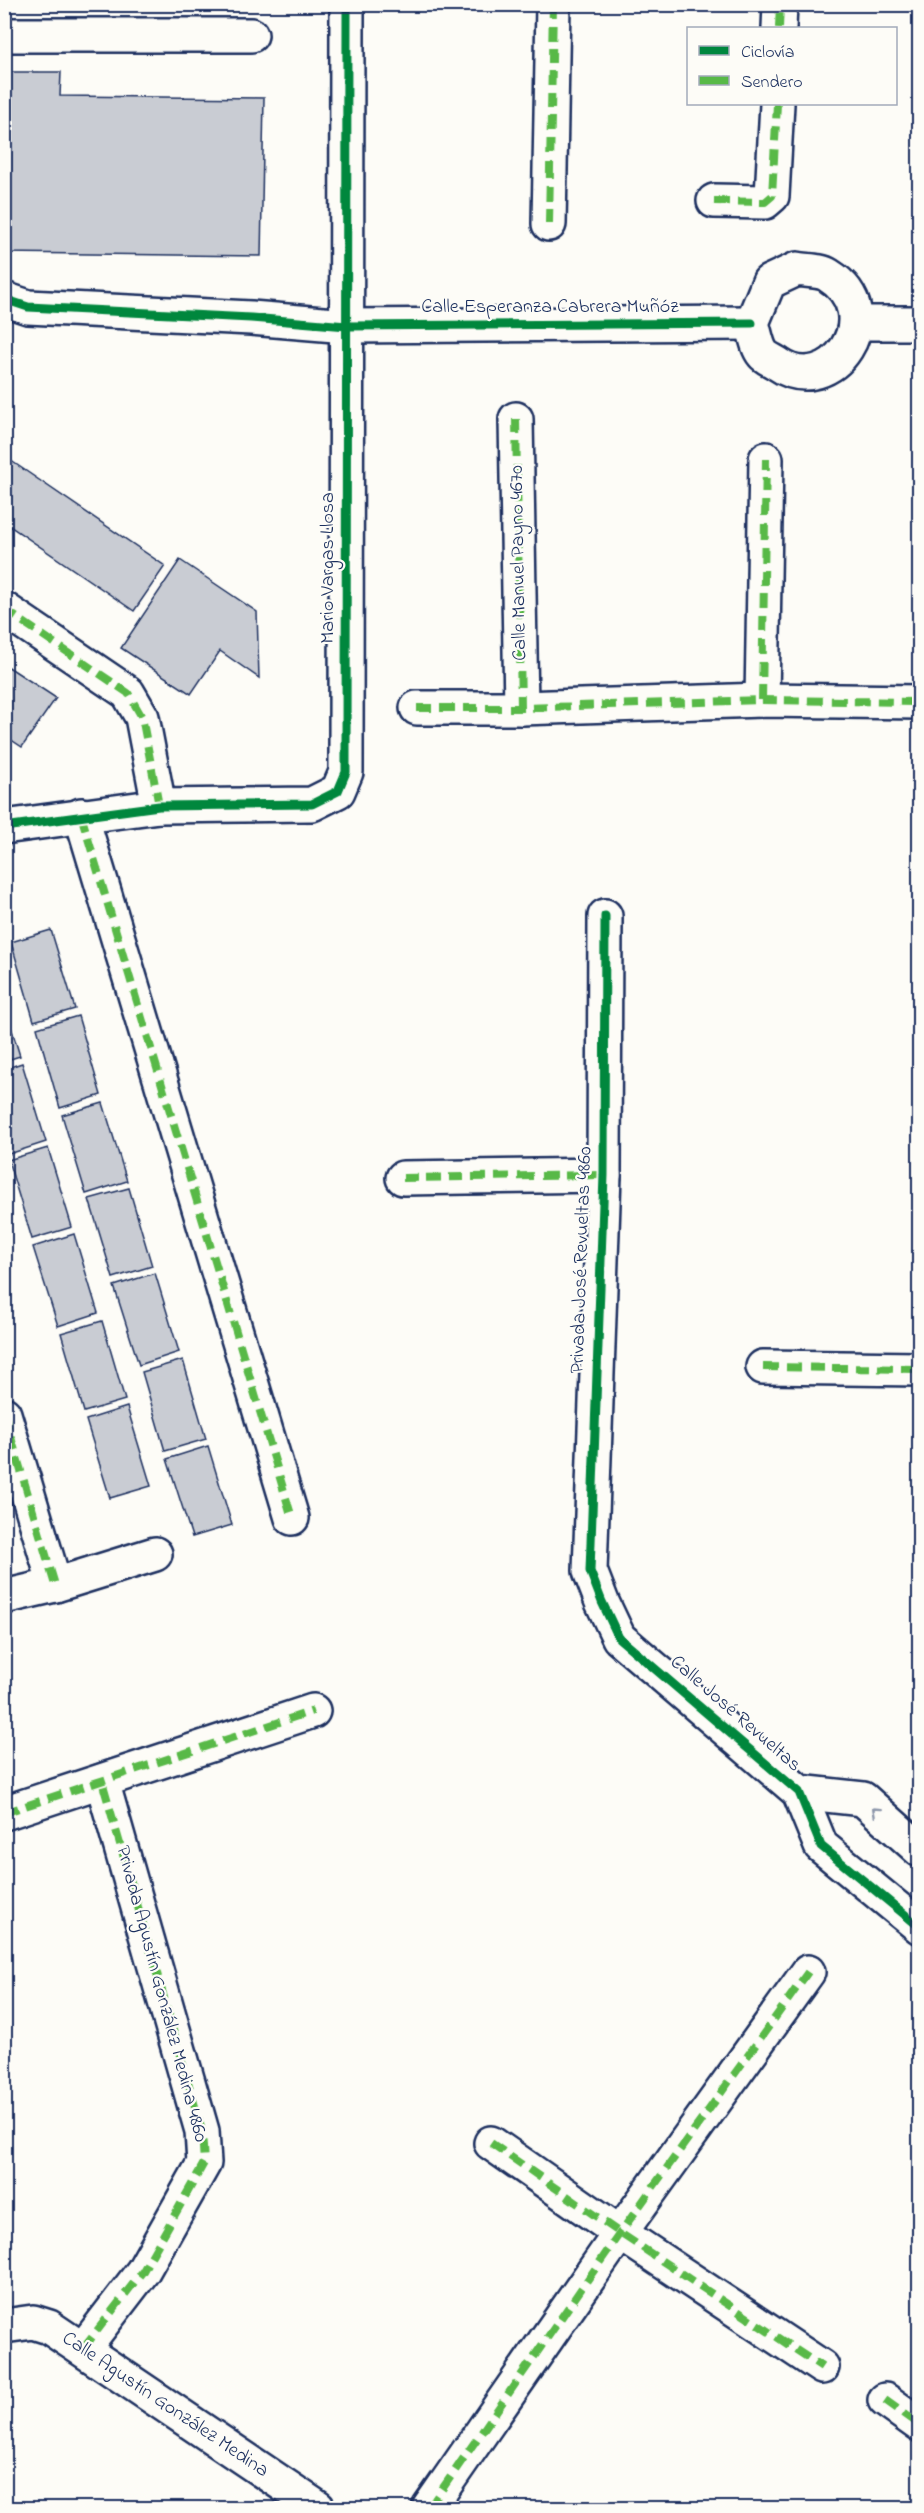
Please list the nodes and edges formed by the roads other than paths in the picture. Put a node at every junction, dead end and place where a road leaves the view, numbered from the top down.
1 (347, 4) edge
2 (553, 4) edge
3 (780, 4) edge
4 (779, 27) edge
5 (4, 35) edge
6 (251, 35) dead end
7 (777, 105) edge
8 (714, 201) dead end
9 (549, 224) dead end
10 (4, 299) edge
11 (752, 323) junction
12 (857, 323) junction
13 (920, 323) edge
14 (347, 326) junction
15 (516, 419) dead end
16 (766, 459) dead end
17 (4, 609) edge
18 (762, 700) junction
19 (920, 702) edge
20 (417, 708) dead end
21 (521, 708) junction
22 (159, 806) junction
23 (81, 815) junction
24 (4, 827) edge
25 (605, 916) dead end
26 (604, 1174) junction
27 (403, 1178) dead end
28 (763, 1367) dead end
29 (920, 1369) edge
30 (4, 1414) edge
31 (292, 1518) dead end
32 (155, 1554) dead end
33 (55, 1585) junction
34 (4, 1598) edge
35 (602, 1602) joint
36 (313, 1710) dead end
37 (102, 1781) junction
38 (799, 1792) junction
39 (4, 1813) edge
40 (920, 1850) edge
41 (920, 1927) edge
42 (808, 1972) dead end
43 (491, 2143) dead end
44 (620, 2233) junction
45 (4, 2326) edge
46 (83, 2349) junction
47 (822, 2367) dead end
48 (885, 2400) dead end
49 (920, 2425) edge
50 (318, 2508) edge
51 (429, 2508) edge

1 - 14 street, Mario Vargas Llosa
2 - 9 street
3 - 4 street
5 - 6 street
7 - 8 street
10 - 14 street, Calle Esperanza Cabrera Muñóz
11 - 12 street
11 - 12 street
11 - 14 street, Calle Esperanza Cabrera Muñóz
12 - 13 street
14 - 22 street, Mario Vargas Llosa
15 - 21 street, Calle Manuel Payno 4670
16 - 18 street
17 - 22 street
18 - 19 street
18 - 21 street
20 - 21 street
22 - 23 street, Mario Vargas Llosa
23 - 24 street, Mario Vargas Llosa
23 - 31 street
25 - 26 street, Privada José Revueltas 4860
26 - 27 street
26 - 35 street, Privada José Revueltas 4860
28 - 29 street
30 - 33 street
32 - 33 street
33 - 34 street
35 - 38 street, Calle José Revueltas
36 - 37 street
37 - 39 street
37 - 46 street, Privada Agustín González Medina 4860
40 -> 38 street, Calle José Revueltas
38 - 41 street, Calle José Revueltas
42 - 44 street
43 - 44 street
44 - 47 street
44 - 51 street
45 - 46 street, Calle Agustín González Medina
46 - 50 street, Calle Agustín González Medina
48 - 49 street

